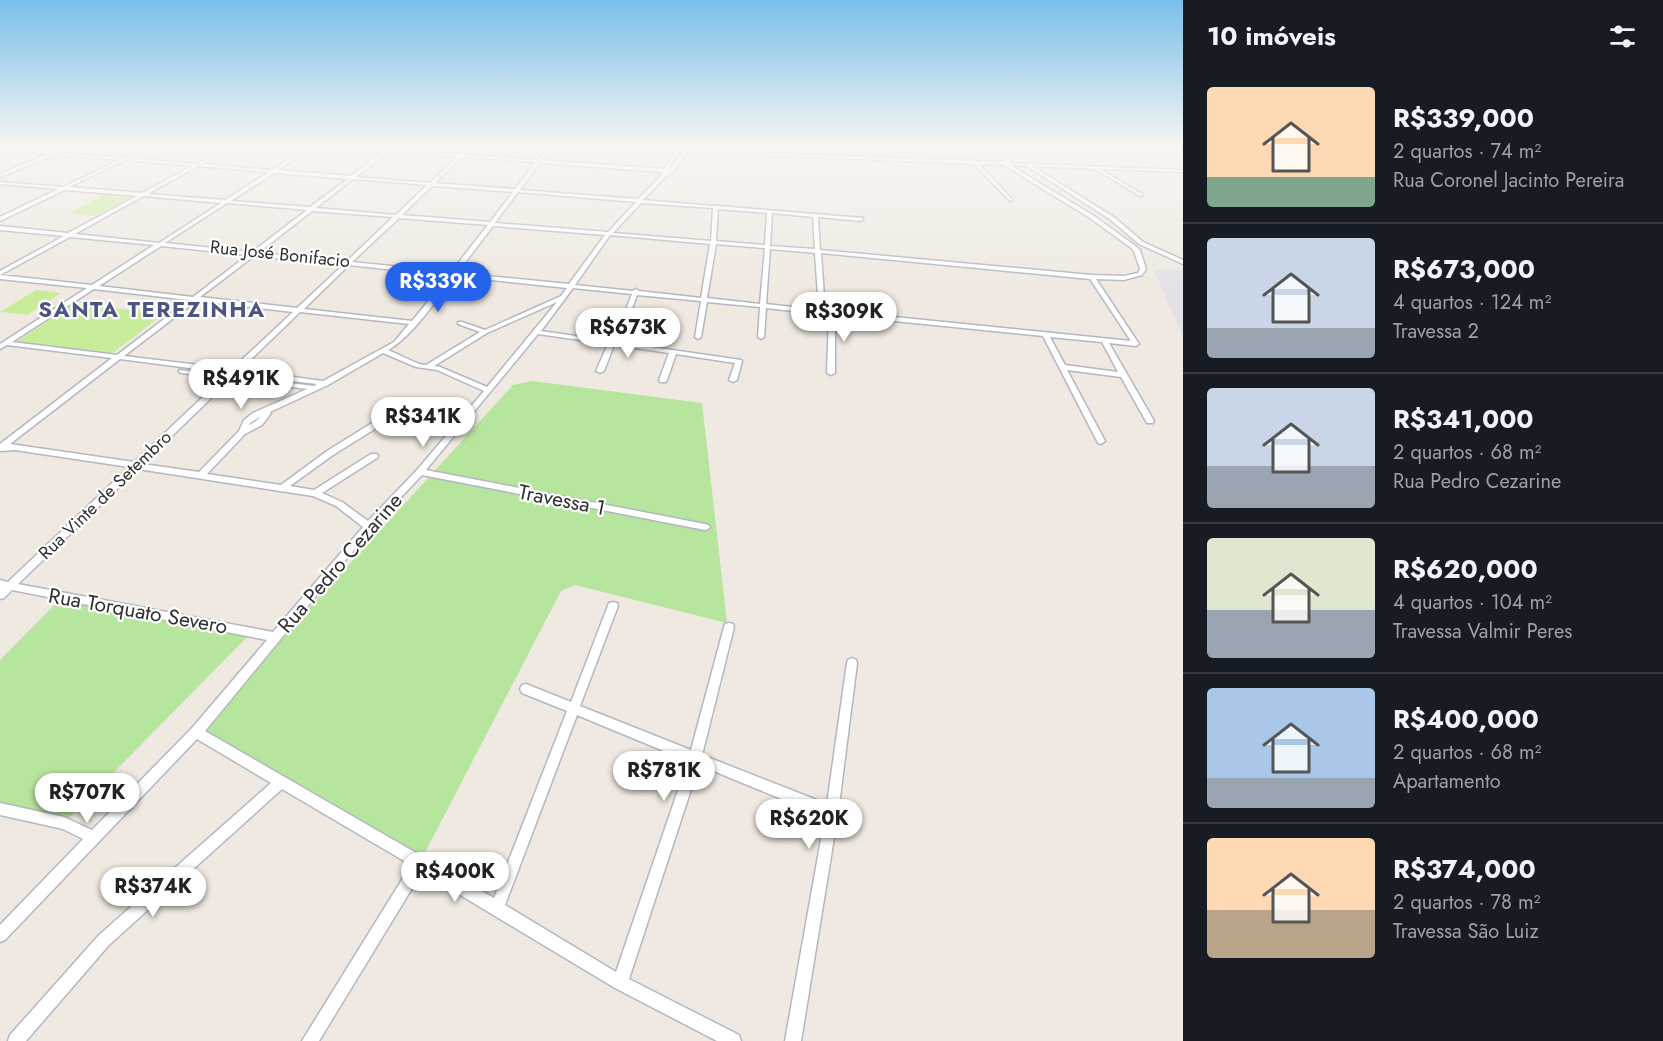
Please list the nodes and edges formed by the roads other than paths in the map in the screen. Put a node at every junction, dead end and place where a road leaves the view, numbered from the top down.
1 (48, 196) edge
2 (142, 196) edge
3 (149, 196) edge
4 (232, 196) edge
5 (324, 196) edge
6 (419, 196) edge
7 (513, 196) edge
8 (586, 196) edge
9 (644, 196) edge
10 (1006, 196) edge
11 (1056, 196) edge
12 (1076, 196) edge
13 (640, 200) junction
14 (1010, 200) dead end
15 (221, 203) junction
16 (716, 206) junction
17 (305, 210) junction
18 (770, 211) junction
19 (815, 215) junction
20 (397, 217) junction
21 (1092, 217) junction
22 (0, 218) edge
23 (861, 219) dead end
24 (1113, 219) junction
25 (489, 225) junction
26 (0, 226) edge
27 (1106, 226) junction
28 (1124, 228) junction
29 (70, 234) junction
30 (608, 235) junction
31 (157, 243) junction
32 (1130, 243) junction
33 (1141, 243) junction
34 (714, 244) junction
35 (767, 248) junction
36 (817, 251) junction
37 (251, 252) junction
38 (347, 262) junction
39 (1183, 262) edge
40 (452, 273) junction
41 (0, 275) edge
42 (1092, 277) junction
43 (211, 283) junction
44 (570, 285) junction
45 (90, 286) junction
46 (635, 292) junction
47 (561, 297) junction
48 (186, 298) junction
49 (194, 299) junction
50 (703, 300) junction
51 (764, 306) junction
52 (297, 310) junction
53 (822, 311) junction
54 (832, 312) junction
55 (162, 320) junction
56 (413, 323) junction
57 (460, 323) dead end
58 (622, 327) dead end
59 (485, 332) junction
60 (535, 332) junction
61 (1046, 336) junction
62 (698, 337) dead end
63 (761, 337) dead end
64 (1104, 340) junction
65 (1, 344) edge
66 (611, 344) junction
67 (385, 351) junction
68 (673, 352) junction
69 (110, 360) junction
70 (427, 367) junction
71 (1062, 367) junction
72 (235, 371) junction
73 (600, 371) dead end
74 (831, 373) dead end
75 (1124, 375) junction
76 (228, 377) junction
77 (663, 380) dead end
78 (733, 380) dead end
79 (325, 383) junction
80 (315, 388) junction
81 (488, 390) junction
82 (412, 402) dead end
83 (1150, 421) dead end
84 (1101, 441) dead end
85 (4, 443) edge
86 (374, 456) dead end
87 (136, 466) junction
88 (420, 472) junction
89 (202, 474) junction
90 (285, 486) junction
91 (315, 493) junction
92 (369, 526) junction
93 (705, 527) dead end
94 (5, 585) edge
95 (0, 595) edge
96 (613, 606) dead end
97 (729, 627) dead end
98 (275, 637) junction
99 (852, 663) dead end
100 (526, 689) dead end
101 (574, 707) junction
102 (196, 732) junction
103 (696, 756) junction
104 (279, 783) junction
105 (0, 810) edge
106 (832, 813) junction
107 (96, 838) junction
108 (419, 864) junction
109 (497, 908) junction
110 (0, 935) edge
111 (620, 983) junction
112 (16, 1041) edge
113 (310, 1041) edge
114 (733, 1041) edge
115 (793, 1041) edge

1 - 22 street
2 - 29 street
3 - 15 street
4 - 15 street
5 - 17 street
6 - 20 street, Rua Vinte de Setembro
7 - 25 street
8 - 13 street
9 - 13 street, Rua Pedro Cezarine
10 - 14 street
11 - 21 street
12 - 24 street
13 - 16 street
13 - 30 street, Rua Pedro Cezarine
15 - 17 street
15 - 31 street
16 - 18 street
16 - 34 street
17 - 20 street
17 - 37 street
18 - 19 street
18 - 35 street
19 - 23 street
19 - 36 street
20 - 25 street
20 - 38 street, Rua Vinte de Setembro
21 - 24 street
21 - 27 street
24 - 28 street
25 - 30 street
25 - 40 street
26 - 29 street, Rua José Bonifacio
27 - 28 street
27 - 32 street
28 - 33 street
29 - 31 street, Rua José Bonifacio
29 - 41 street
30 - 34 street
30 - 44 street, Rua Pedro Cezarine
31 - 37 street, Rua José Bonifacio
31 - 45 street
32 - 33 street
32 - 42 street
33 - 39 street
34 - 35 street
34 - 50 street
35 - 36 street
35 - 51 street
36 - 42 street
36 - 53 street
37 - 38 street, Rua José Bonifacio
37 - 43 street
38 - 40 street, Rua José Bonifacio
38 - 52 street, Rua Vinte de Setembro
40 - 44 street, Rua José Bonifacio
40 - 56 street
41 - 45 street
42 - 64 street, Rua José Bonifacio
43 - 48 street
43 - 49 street
44 - 46 street, Rua José Bonifacio
44 - 47 street, Rua Pedro Cezarine
45 - 48 street
45 - 65 street
46 - 50 street, Rua José Bonifacio
46 - 58 street
47 - 59 street
47 - 60 street, Rua Pedro Cezarine
48 - 49 street
48 - 55 street
49 - 52 street
49 - 55 street
50 - 51 street, Rua José Bonifacio
50 - 62 street
51 - 53 street, Rua José Bonifacio
51 - 63 street
52 - 56 street
52 - 72 street, Rua Vinte de Setembro
53 - 54 street, Rua José Bonifacio
54 - 61 street, Rua José Bonifacio
54 - 74 street
55 - 69 street
56 - 67 street
57 - 59 street
59 - 70 street
60 - 66 street
60 - 81 street, Rua Pedro Cezarine
61 - 64 street, Rua José Bonifacio
61 - 71 street
64 - 75 street
65 - 69 street
66 - 68 street
66 - 73 street
67 - 70 street
67 - 79 street
68 - 77 street
68 - 78 street
69 - 72 street
69 - 76 street
69 - 85 street
70 - 81 street
71 - 75 street
71 - 84 street
72 - 76 street, Rua Vinte de Setembro
72 - 79 street
75 - 83 street
76 - 80 street
76 - 87 street, Rua Vinte de Setembro
79 - 80 street
80 - 89 street
81 - 88 street, Rua Pedro Cezarine
82 - 90 street
85 - 87 street
86 - 91 street
87 - 89 street
87 - 94 street, Rua Vinte de Setembro
88 - 92 street, Rua Pedro Cezarine
88 - 93 street, Travessa 1
89 - 90 street
90 - 91 street
91 - 92 street
92 - 98 street, Rua Pedro Cezarine
94 - 95 street, Rua Vinte de Setembro
94 - 98 street, Rua Torquato Severo
96 - 101 street
97 - 103 street
98 - 102 street, Rua Pedro Cezarine
99 - 106 street
100 - 101 street
101 - 103 street
101 - 109 street
102 - 104 street
102 - 107 street, Rua Pedro Cezarine
103 - 106 street
103 - 111 street
104 - 108 street
104 - 112 street
105 - 107 street
106 - 115 street
107 - 110 street, Rua Pedro Cezarine
108 - 109 street
108 - 113 street
109 - 111 street
111 - 114 street

